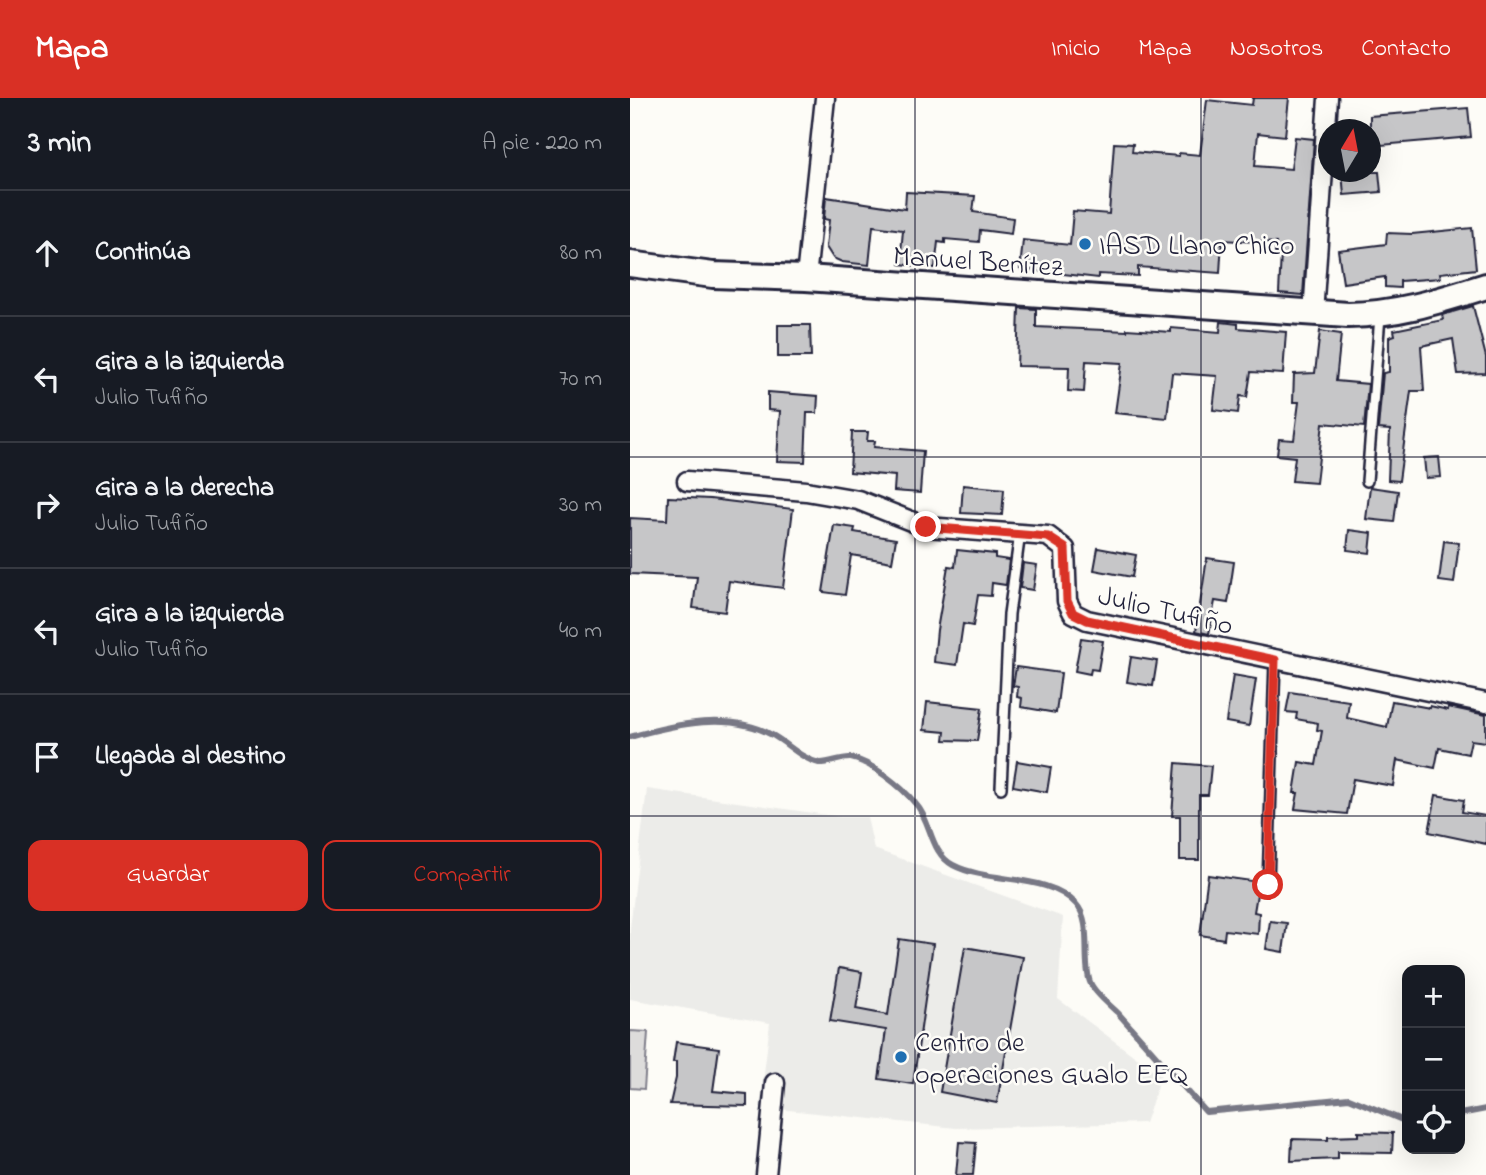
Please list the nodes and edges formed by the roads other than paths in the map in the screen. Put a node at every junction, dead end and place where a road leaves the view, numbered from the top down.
1 (825, 98) edge
2 (1328, 98) edge
3 (630, 264) edge
4 (806, 278) junction
5 (1486, 286) edge
6 (1313, 314) junction
7 (1380, 314) junction
8 (687, 481) dead end
9 (1367, 481) dead end
10 (1020, 533) junction
11 (1275, 660) junction
12 (1486, 703) edge
13 (1000, 788) dead end
14 (1268, 885) dead end
15 (775, 1083) dead end
16 (766, 1175) edge

1 - 4 street
2 - 6 street
3 - 4 street, Manuel Benítez
4 - 6 street, Manuel Benítez
5 - 7 street, Manuel Benítez
6 - 7 street, Manuel Benítez
7 - 9 lane
8 - 10 street, Julio Tufiño
10 - 11 street, Julio Tufiño
10 - 13 lane
11 - 12 street, Julio Tufiño
11 - 14 lane
15 - 16 street

